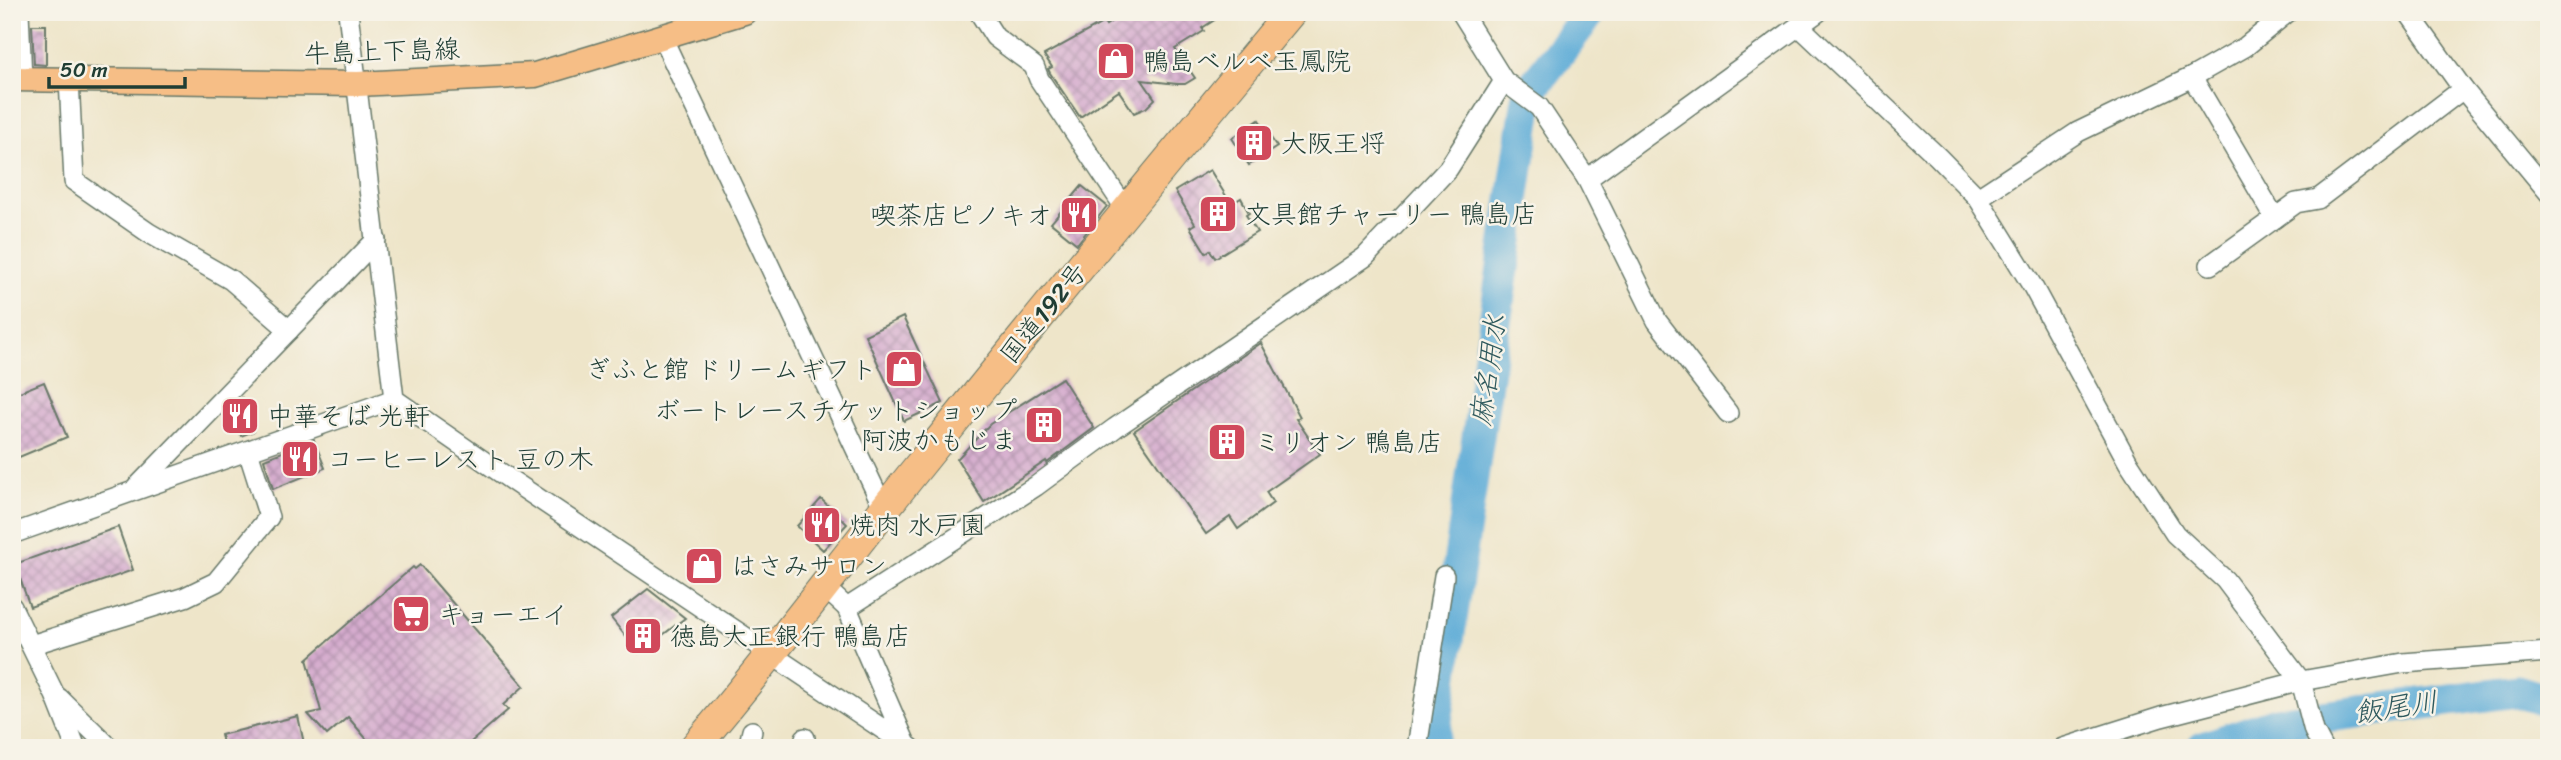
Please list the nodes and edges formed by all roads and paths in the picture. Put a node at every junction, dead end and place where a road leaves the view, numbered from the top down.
1 (19, 12) edge
2 (348, 12) edge
3 (744, 12) edge
4 (979, 12) edge
5 (1291, 12) edge
6 (1461, 12) edge
7 (1818, 12) edge
8 (2288, 12) edge
9 (2408, 12) edge
10 (1799, 26) junction
11 (662, 37) junction
12 (2193, 77) junction
13 (17, 78) edge
14 (69, 79) junction
15 (358, 84) junction
16 (1511, 86) junction
17 (2463, 89) junction
18 (1587, 179) junction
19 (2549, 193) edge
20 (1978, 198) junction
21 (1127, 211) junction
22 (2275, 218) junction
23 (376, 240) junction
24 (2210, 265) dead end
25 (289, 330) junction
26 (394, 400) junction
27 (1728, 413) dead end
28 (248, 451) junction
29 (134, 491) junction
30 (884, 509) junction
31 (12, 534) edge
32 (1444, 576) dead end
33 (823, 586) junction
34 (12, 607) edge
35 (847, 608) junction
36 (31, 645) junction
37 (2549, 652) edge
38 (772, 655) junction
39 (2303, 687) junction
40 (55, 695) junction
41 (2319, 740) edge
42 (908, 746) edge
43 (76, 748) edge
44 (110, 748) edge
45 (694, 748) edge
46 (1416, 748) edge
47 (2063, 748) edge

1 - 13 street
2 - 15 street
3 - 11 main road, 牛島上下島線
4 - 21 street
5 - 21 highway, 国道192号
6 - 16 street
7 - 10 street
8 - 12 street
9 - 17 street
10 - 18 street
10 - 20 street
11 - 15 main road, 牛島上下島線
11 - 30 street
12 - 20 street
12 - 22 street
13 - 14 main road, 牛島上下島線
14 - 15 main road, 牛島上下島線
14 - 25 street
15 - 23 street
16 - 18 street
16 - 35 street
17 - 19 street
17 - 22 street
18 - 27 street
20 - 39 street
21 - 30 highway, 国道192号
22 - 24 street
23 - 25 street
23 - 26 street
25 - 29 street
26 - 28 street
26 - 38 street
28 - 29 street
28 - 36 street
29 - 31 street
30 - 33 highway, 国道192号
32 - 46 street
33 - 35 street
33 - 38 highway, 国道192号
34 - 36 street
35 - 42 street
36 - 40 street
37 - 39 street
38 - 42 street
38 - 45 highway, 国道192号
39 - 41 street
39 - 47 street
40 - 43 street
40 - 44 street

